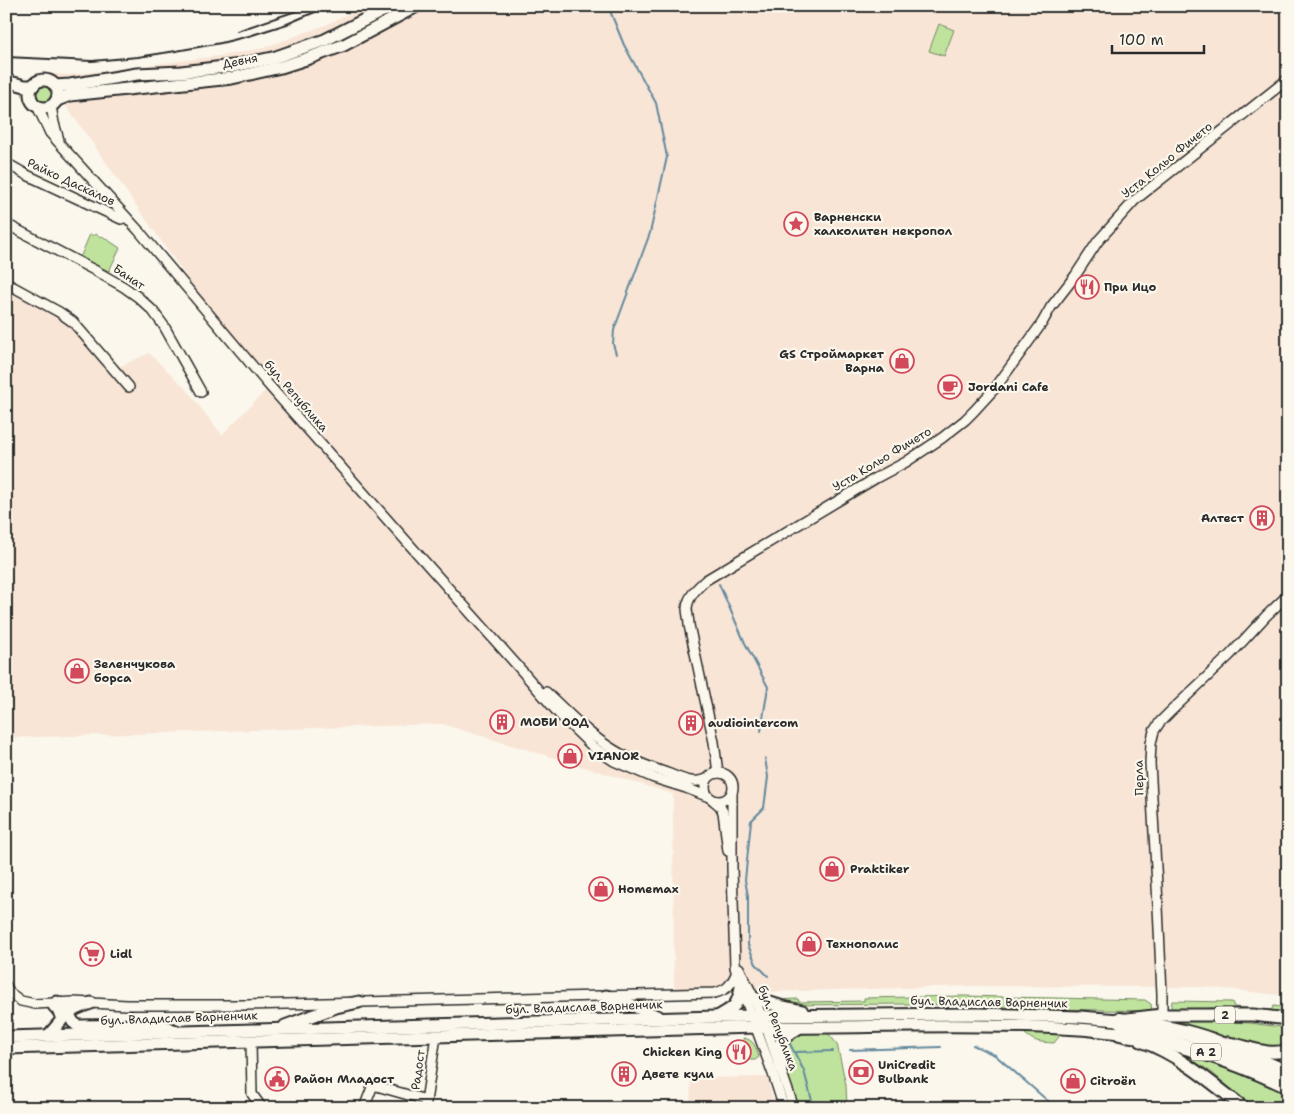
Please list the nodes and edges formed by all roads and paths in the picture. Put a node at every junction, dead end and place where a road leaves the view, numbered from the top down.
1 (392, 6) edge
2 (417, 6) edge
3 (1288, 79) edge
4 (6, 82) edge
5 (55, 86) junction
6 (6, 89) edge
7 (34, 97) junction
8 (54, 103) junction
9 (60, 143) junction
10 (6, 163) edge
11 (126, 217) junction
12 (6, 224) edge
13 (6, 283) edge
14 (129, 387) dead end
15 (201, 392) dead end
16 (1288, 595) edge
17 (515, 663) junction
18 (718, 772) junction
19 (707, 779) junction
20 (732, 793) junction
21 (711, 799) junction
22 (732, 868) junction
23 (735, 958) junction
24 (736, 974) junction
25 (6, 986) edge
26 (741, 987) junction
27 (606, 996) junction
28 (754, 998) junction
29 (54, 1002) junction
30 (360, 1002) junction
31 (91, 1003) junction
32 (1162, 1015) junction
33 (828, 1016) junction
34 (64, 1017) junction
35 (717, 1017) junction
36 (663, 1019) junction
37 (1288, 1019) edge
38 (758, 1022) junction
39 (1119, 1026) junction
40 (799, 1028) junction
41 (277, 1029) junction
42 (177, 1032) junction
43 (48, 1036) junction
44 (436, 1036) junction
45 (6, 1037) edge
46 (251, 1041) junction
47 (1212, 1041) junction
48 (6, 1048) edge
49 (1288, 1050) edge
50 (781, 1069) junction
51 (1288, 1073) edge
52 (1215, 1085) junction
53 (1288, 1086) edge
54 (425, 1104) edge
55 (262, 1108) edge
56 (364, 1108) edge
57 (784, 1108) edge
58 (794, 1108) edge
59 (1233, 1108) edge
60 (1244, 1108) edge

1 - 5 main road, Девня
2 - 8 main road, Девня
3 - 18 street, Уста Кольо Фичето
4 - 7 main road
5 - 7 main road
5 - 8 main road
6 - 7 main road
7 - 8 main road
7 - 9 street, бул. Република
8 - 9 street, бул. Република
9 - 11 street, бул. Република
10 - 11 street, Райко Даскалов
11 - 17 street, бул. Република
12 - 15 street, Банат
13 - 14 street
16 - 32 street, Перла
17 - 19 street, бул. Република
17 - 21 street, бул. Република
18 - 19 street
18 - 20 street, бул. Република
19 - 21 street, бул. Република
20 - 21 street
20 - 22 street, бул. Република
21 - 22 street, бул. Република
22 - 23 street, бул. Република
23 - 24 street, бул. Република
23 - 28 street, бул. Република
24 - 26 street, бул. Република
24 - 27 street
25 - 29 street
26 - 35 main road
26 - 38 street, бул. Република
27 - 30 street
27 - 36 main road
28 - 33 main road
28 - 38 street, бул. Република
29 - 31 street
29 - 34 main road
30 - 31 street
30 - 41 main road
31 - 34 main road
32 - 37 main road, 2
32 - 39 main road, бул. Владислав Варненчик / 2
33 - 38 main road, бул. Владислав Варненчик
33 - 39 main road, бул. Владислав Варненчик
34 - 42 main road
34 - 43 main road
35 - 36 main road, бул. Владислав Варненчик
35 - 38 main road, бул. Владислав Варненчик
36 - 41 main road, бул. Владислав Варненчик
38 - 40 main road, бул. Владислав Варненчик
38 - 44 main road, бул. Владислав Варненчик
38 - 50 street, бул. Република
38 - 57 street, бул. Република
39 - 40 main road, бул. Владислав Варненчик
39 - 47 highway, A 2
39 - 52 main road
39 - 53 highway, A 2
40 - 50 main road
41 - 42 main road, бул. Владислав Варненчик
42 - 43 main road, бул. Владислав Варненчик
43 - 45 main road, бул. Владислав Варненчик
44 - 46 main road, бул. Владислав Варненчик
44 - 54 street, Радост
46 - 48 main road, бул. Владислав Варненчик
46 - 55 street
47 - 49 main road
47 - 51 highway, A 2
50 - 58 street, бул. Република
52 - 59 street
52 - 60 main road
54 - 56 street

